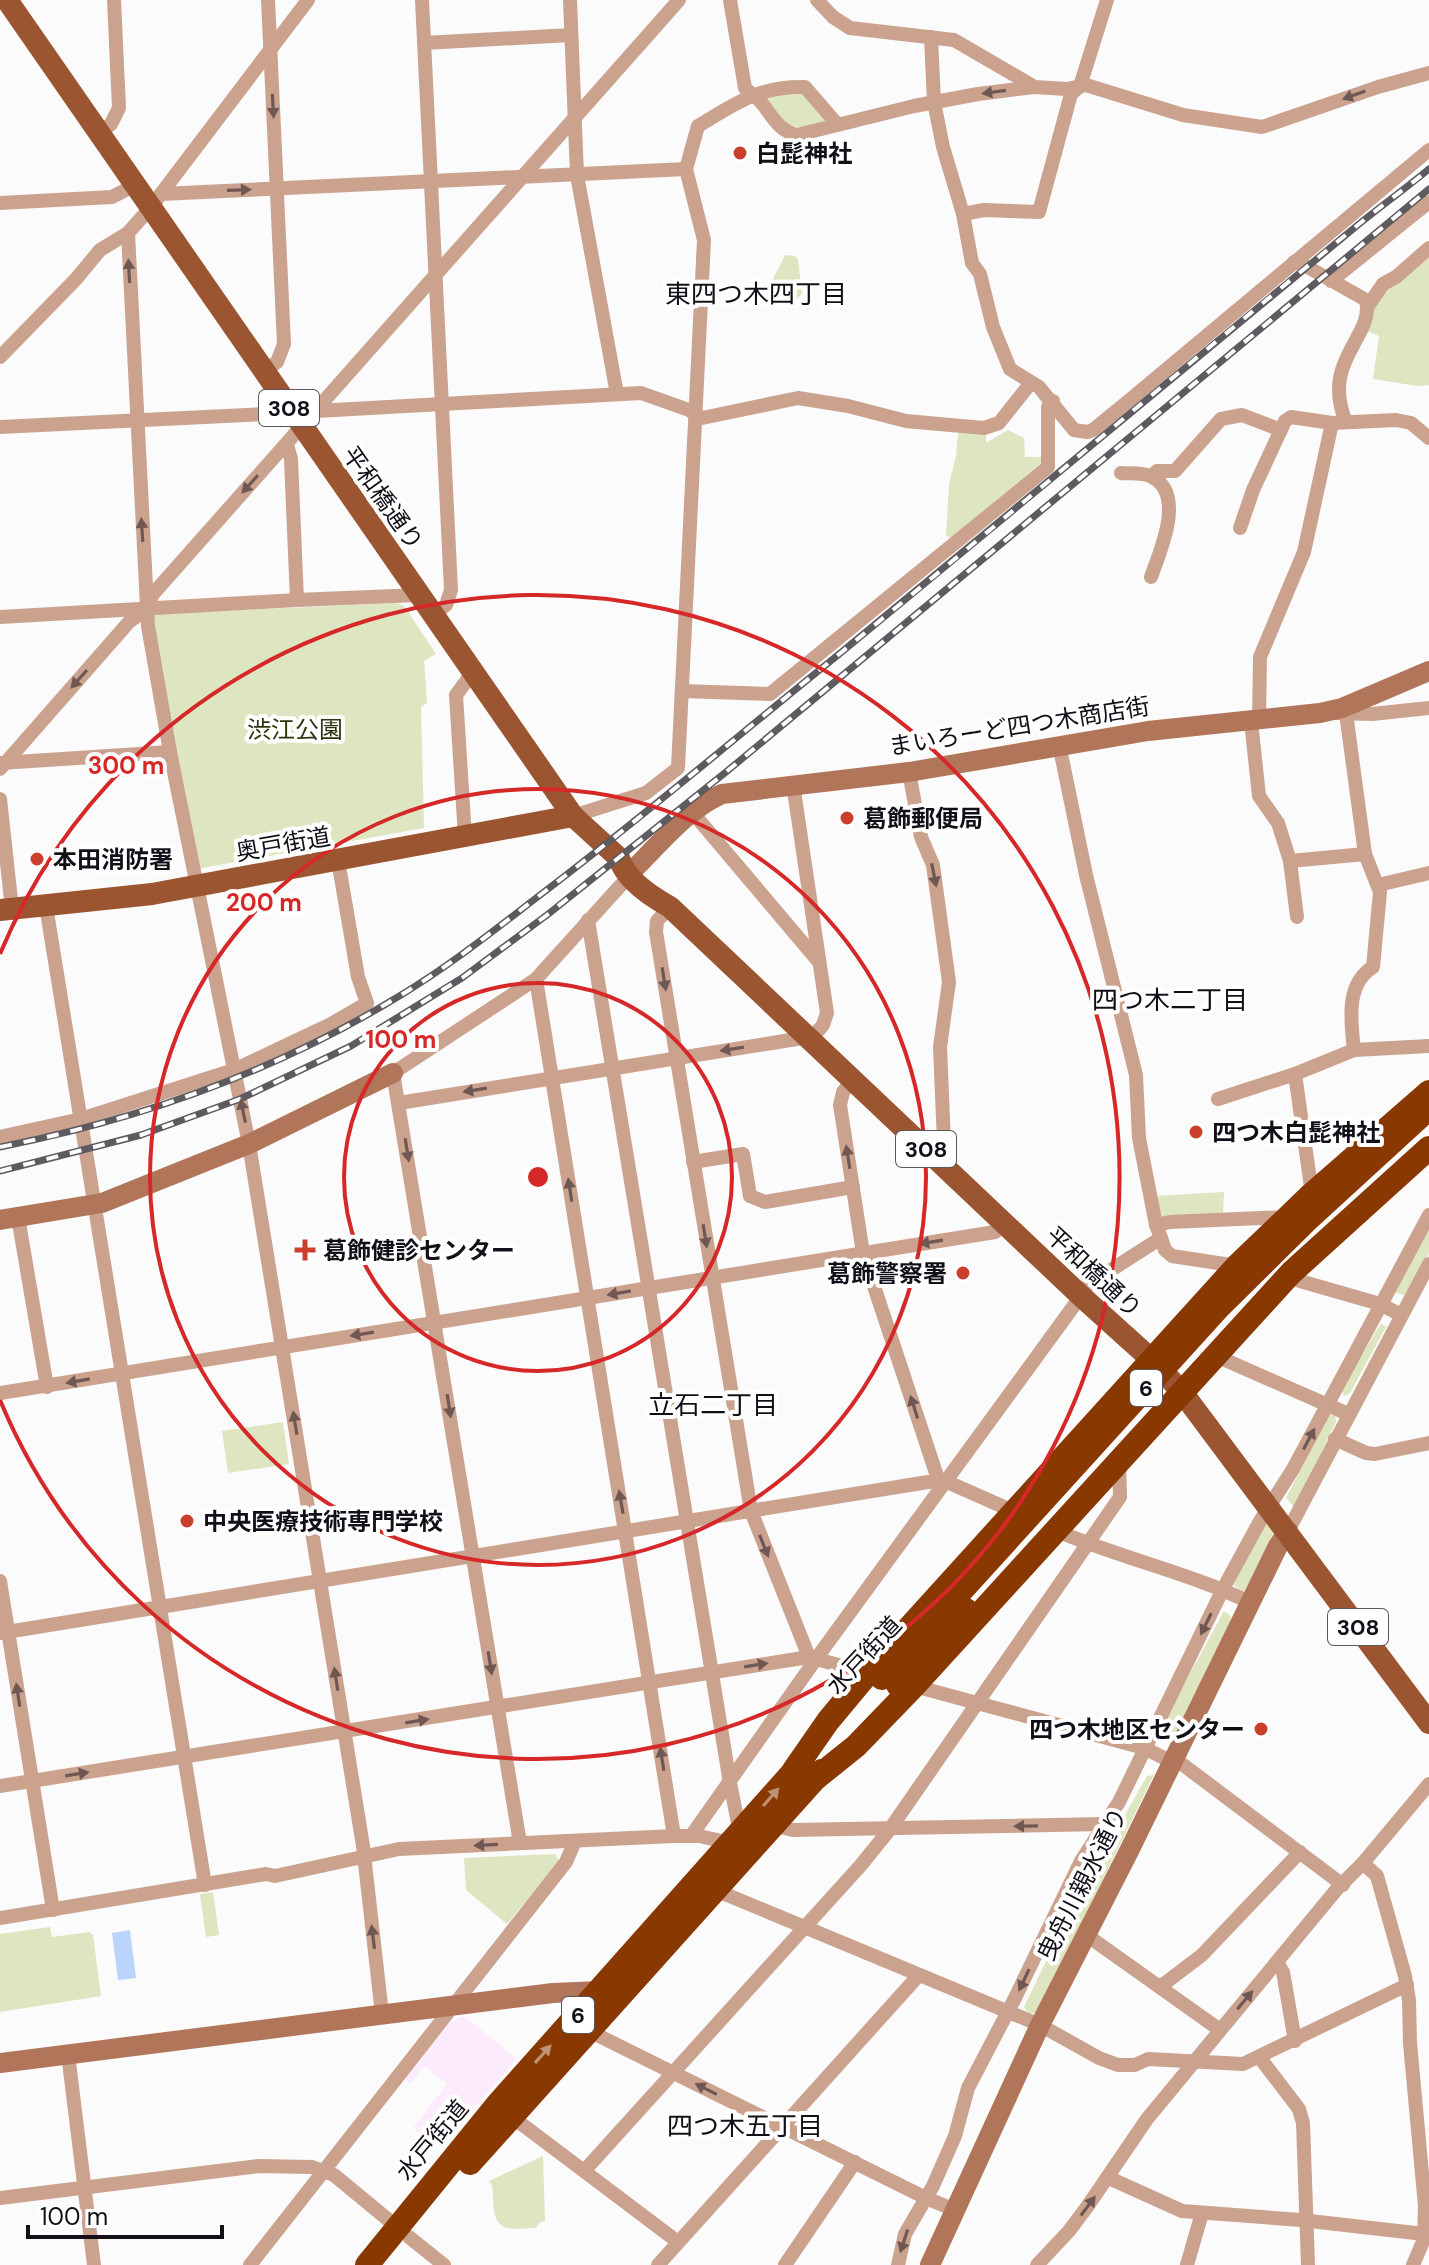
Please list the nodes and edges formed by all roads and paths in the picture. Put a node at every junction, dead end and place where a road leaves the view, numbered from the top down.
1 (7, 0) edge
2 (114, 0) edge
3 (268, 0) edge
4 (308, 0) edge
5 (422, 0) edge
6 (570, 0) edge
7 (679, 0) edge
8 (730, 0) edge
9 (817, 0) edge
10 (1107, 0) edge
11 (571, 35) junction
12 (931, 37) junction
13 (424, 43) junction
14 (270, 48) junction
15 (1429, 73) edge
16 (1080, 86) junction
17 (1034, 87) junction
18 (751, 94) junction
19 (934, 102) junction
20 (575, 116) junction
21 (837, 124) junction
22 (100, 133) junction
23 (1429, 150) edge
24 (686, 169) junction
25 (577, 175) junction
26 (522, 177) junction
27 (430, 181) junction
28 (135, 185) junction
29 (276, 189) junction
30 (156, 201) junction
31 (1429, 202) edge
32 (0, 203) edge
33 (963, 214) junction
34 (128, 233) junction
35 (1429, 248) edge
36 (1294, 262) junction
37 (435, 276) junction
38 (1331, 281) junction
39 (1368, 306) junction
40 (0, 357) edge
41 (265, 371) junction
42 (1030, 384) junction
43 (617, 394) junction
44 (1053, 401) junction
45 (442, 405) junction
46 (696, 414) junction
47 (302, 415) junction
48 (136, 421) junction
49 (1339, 422) junction
50 (0, 427) edge
51 (1281, 430) junction
52 (1429, 438) edge
53 (287, 445) junction
54 (1121, 473) dead end
55 (1152, 476) junction
56 (1240, 528) dead end
57 (1151, 577) dead end
58 (419, 595) junction
59 (297, 600) junction
60 (147, 608) junction
61 (433, 616) junction
62 (0, 617) edge
63 (1429, 671) edge
64 (473, 672) junction
65 (682, 691) junction
66 (1429, 708) edge
67 (1320, 713) junction
68 (1346, 713) junction
69 (1255, 721) junction
70 (1059, 744) junction
71 (170, 752) junction
72 (1, 765) edge
73 (909, 772) junction
74 (793, 784) junction
75 (0, 799) edge
76 (693, 813) junction
77 (573, 816) junction
78 (465, 837) junction
79 (1365, 854) junction
80 (338, 860) junction
81 (1290, 861) junction
82 (629, 867) junction
83 (1429, 873) edge
84 (197, 885) junction
85 (1378, 885) junction
86 (46, 906) junction
87 (670, 907) junction
88 (6, 910) edge
89 (1297, 917) dead end
90 (588, 920) junction
91 (820, 964) junction
92 (536, 979) junction
93 (810, 1038) junction
94 (1429, 1046) edge
95 (1354, 1050) junction
96 (676, 1058) junction
97 (612, 1068) junction
98 (234, 1070) junction
99 (393, 1073) junction
100 (1295, 1074) junction
101 (552, 1077) junction
102 (853, 1080) junction
103 (1218, 1099) dead end
104 (399, 1103) junction
105 (1428, 1111) edge
106 (81, 1119) junction
107 (0, 1137) edge
108 (249, 1144) junction
109 (934, 1157) junction
110 (1423, 1160) edge
111 (693, 1162) junction
112 (853, 1187) junction
113 (1312, 1194) junction
114 (95, 1204) junction
115 (1429, 1215) edge
116 (1286, 1217) junction
117 (9, 1218) edge
118 (1005, 1224) junction
119 (1158, 1232) junction
120 (863, 1253) junction
121 (1429, 1264) edge
122 (1237, 1266) junction
123 (1291, 1273) junction
124 (711, 1279) junction
125 (649, 1288) junction
126 (1080, 1295) junction
127 (588, 1298) junction
128 (1380, 1304) junction
129 (1401, 1315) junction
130 (435, 1322) junction
131 (282, 1348) junction
132 (1214, 1355) junction
133 (1152, 1360) junction
134 (123, 1373) junction
135 (47, 1387) junction
136 (1182, 1392) junction
137 (0, 1393) edge
138 (1327, 1405) junction
139 (1348, 1414) junction
140 (1335, 1439) junction
141 (1429, 1443) edge
142 (1119, 1460) junction
143 (942, 1481) junction
144 (1269, 1507) junction
145 (751, 1511) junction
146 (1013, 1511) junction
147 (687, 1521) junction
148 (1055, 1530) junction
149 (626, 1531) junction
150 (1288, 1531) junction
151 (1087, 1544) junction
152 (473, 1556) junction
153 (320, 1580) junction
154 (0, 1581) edge
155 (1223, 1589) junction
156 (1251, 1603) junction
157 (160, 1606) junction
158 (4, 1632) edge
159 (812, 1658) junction
160 (712, 1672) junction
161 (891, 1680) junction
162 (650, 1683) junction
163 (977, 1703) junction
164 (497, 1708) junction
165 (1429, 1723) edge
166 (345, 1733) junction
167 (1144, 1748) junction
168 (185, 1758) junction
169 (1173, 1760) junction
170 (803, 1776) junction
171 (32, 1781) junction
172 (730, 1783) junction
173 (1429, 1784) edge
174 (0, 1786) edge
175 (1104, 1824) junction
176 (772, 1825) junction
177 (890, 1829) junction
178 (674, 1836) junction
179 (691, 1836) junction
180 (736, 1838) junction
181 (575, 1841) junction
182 (520, 1843) junction
183 (1300, 1852) junction
184 (364, 1857) junction
185 (1363, 1863) junction
186 (205, 1885) junction
187 (1343, 1885) junction
188 (713, 1889) junction
189 (53, 1910) junction
190 (0, 1918) edge
191 (806, 1927) junction
192 (1085, 1934) junction
193 (1277, 1962) junction
194 (919, 1975) junction
195 (1407, 1985) junction
196 (1160, 1987) junction
197 (454, 2005) junction
198 (593, 2012) junction
199 (1008, 2013) junction
200 (382, 2014) junction
201 (1040, 2025) junction
202 (1220, 2030) junction
203 (1295, 2041) junction
204 (68, 2054) junction
205 (1260, 2058) junction
206 (1196, 2061) junction
207 (0, 2063) edge
208 (674, 2072) junction
209 (511, 2116) junction
210 (782, 2127) junction
211 (855, 2162) junction
212 (325, 2170) junction
213 (585, 2170) junction
214 (1109, 2178) junction
215 (84, 2187) junction
216 (0, 2198) edge
217 (926, 2198) junction
218 (955, 2210) junction
219 (1202, 2213) junction
220 (1306, 2221) junction
221 (403, 2232) junction
222 (1424, 2234) junction
223 (678, 2242) junction
224 (1040, 2264) edge
225 (94, 2265) edge
226 (250, 2265) edge
227 (367, 2265) edge
228 (387, 2265) edge
229 (444, 2265) edge
230 (658, 2265) edge
231 (785, 2265) edge
232 (898, 2265) edge
233 (930, 2265) edge
234 (1187, 2265) edge
235 (1308, 2265) edge
236 (1413, 2265) edge

1 - 22 main road, 平和橋通り / 308
2 - 22 street
3 - 14 street
4 - 14 street
5 - 13 street
6 - 11 street
7 - 20 street
8 - 18 street
9 - 12 street
10 - 16 street
11 - 13 street
11 - 20 street
12 - 17 street
12 - 19 street
13 - 27 street
14 -> 29 street
14 - 30 street
15 -> 16 street
16 - 17 street
16 - 33 street
17 -> 19 street
18 - 21 street
18 - 21 street
18 - 24 street
19 - 21 street
19 - 33 street
20 - 25 street
20 - 26 street
22 - 28 main road, 平和橋通り / 308
23 - 36 street
24 - 25 street
24 - 46 street
25 - 26 street
25 - 43 street
26 - 27 street
26 - 37 street
27 - 29 street
27 - 37 street
28 - 30 main road, 平和橋通り / 308
28 - 32 street
30 -> 29 street
29 - 41 street
30 - 34 street
30 - 41 main road, 平和橋通り / 308
31 - 38 street
33 - 42 street
34 - 40 street
48 -> 34 street
35 - 39 street
36 - 38 street
36 - 44 street
37 - 45 street
37 - 47 street
38 - 39 street
39 - 49 street
41 - 47 main road, 平和橋通り / 308
42 - 44 street
42 - 46 street
43 - 45 street
43 - 46 street
44 - 65 street
45 - 47 street
45 - 61 street
46 - 65 street
47 - 48 street
47 - 53 street
47 - 58 main road, 平和橋通り / 308
48 - 50 street
60 -> 48 street
49 - 51 street
49 - 52 street
49 - 69 street
51 - 55 street
51 - 56 street
53 - 59 street
53 -> 60 street
54 - 55 street
55 - 57 street
58 - 59 street
58 - 61 main road, 平和橋通り / 308
59 - 60 street
60 - 62 street
60 - 71 street
60 -> 72 street
61 - 64 main road, 平和橋通り / 308
63 - 67 street, まいろーど四つ木商店街
64 - 77 main road, 平和橋通り / 308
64 - 78 street
65 - 77 street
66 - 68 street
67 - 68 street
67 - 69 street, まいろーど四つ木商店街
68 - 79 street
69 - 70 street, まいろーど四つ木商店街
69 - 81 street
70 - 73 street, まいろーど四つ木商店街
70 - 119 street
71 - 72 street
71 - 84 street
73 - 74 street, まいろーど四つ木商店街
73 -> 109 street
74 - 76 street, まいろーど四つ木商店街
74 - 91 street
75 - 88 street
76 - 82 street, まいろーど四つ木商店街
76 - 91 street
77 - 78 main road, 奥戸街道
77 - 82 main road, 平和橋通り / 308
78 - 80 main road, 奥戸街道
79 - 81 street
79 - 85 street
80 - 84 main road, 奥戸街道
80 - 98 street
81 - 89 street
82 - 87 main road, 平和橋通り / 308
82 - 90 street
83 - 85 street
84 - 86 main road, 奥戸街道
84 - 98 street
85 - 95 street
86 - 88 main road, 奥戸街道
86 - 106 street
87 - 93 main road, 平和橋通り / 308
87 -> 96 street
90 - 92 street
90 - 97 street
91 - 93 street
92 - 99 street
92 - 101 street
93 -> 96 street
93 - 102 main road, 平和橋通り / 308
94 - 95 street
95 - 100 street
96 - 97 street
96 - 111 street
97 - 101 street
97 - 125 street
98 - 106 street
108 -> 98 street
99 - 104 street
99 - 108 street
100 - 103 street
100 - 113 street
101 -> 104 street
127 -> 101 street
102 - 109 main road, 平和橋通り / 308
112 -> 102 street
104 -> 130 street
105 - 113 highway
105 - 161 highway, 水戸街道 / 6, bridge
106 - 107 street
106 - 114 street
108 - 114 street
108 - 131 street
109 - 118 main road, 平和橋通り / 308
110 - 123 highway
111 - 112 street
111 -> 124 street
112 - 120 street
113 - 116 highway
114 - 117 street
114 - 134 street
115 - 128 street
116 - 119 street
116 - 122 highway
117 - 135 street
118 -> 120 street
118 - 126 main road, 平和橋通り / 308
119 - 122 street
119 - 126 street
120 - 124 street
143 -> 120 street
121 - 129 street
122 - 133 highway
123 - 128 street
123 - 132 highway
124 - 125 street
124 - 145 street
125 -> 127 street
125 - 147 street
126 - 133 main road, 平和橋通り / 308
126 - 143 street
127 - 130 street
149 -> 127 street
128 - 129 street
128 - 138 street
129 - 139 street
130 -> 131 street
130 -> 152 street
131 - 134 street
153 -> 131 street
132 - 136 highway
132 - 138 street
133 - 136 main road, 平和橋通り / 308
133 - 146 highway
134 -> 135 street
134 - 157 street
135 - 137 street
136 - 142 highway
136 - 144 main road, 平和橋通り / 308
138 - 139 street
144 -> 138 street
139 - 140 street
140 - 141 street
140 - 150 street
142 - 148 highway
142 - 151 street
143 - 145 street
143 - 146 street
143 - 159 street
144 - 150 main road, 平和橋通り / 308
144 - 155 street
145 - 147 street
145 -> 159 street
146 - 161 highway
147 - 149 street
147 - 160 street
148 - 151 street
148 - 161 highway
149 - 152 street
149 - 162 street
150 - 156 street, 曳舟川親水通り
150 - 165 main road, 平和橋通り / 308
151 - 155 street
151 - 163 street
152 - 153 street
152 -> 164 street
153 - 157 street
166 -> 153 street
154 - 158 street
155 - 156 street
155 -> 167 street
156 - 169 street, 曳舟川親水通り
157 - 158 street
157 - 168 street
171 -> 158 street
160 -> 159 street
159 - 161 street
159 - 172 street
160 - 162 street
160 - 172 street
161 - 163 street
161 - 170 highway, 水戸街道 / 6
161 - 170 highway
162 - 164 street
178 -> 162 street
163 - 167 street
163 - 177 street
166 -> 164 street
164 - 182 street
166 - 168 street
166 - 184 street
167 - 169 street
167 - 175 street
171 -> 168 street
168 - 186 street
169 - 183 street
169 - 192 street, 曳舟川親水通り
170 - 176 highway, 水戸街道 / 6
180 -> 170 highway, 水戸街道 / 6
171 - 174 street
171 - 189 street
172 - 179 street
172 - 180 street
173 - 185 street
175 -> 177 street
175 -> 199 street
176 - 177 street
176 - 188 highway, 水戸街道 / 6
177 - 191 street
178 - 179 street
178 - 181 street
179 - 180 street
180 - 198 highway, 水戸街道 / 6
181 - 182 street
181 - 197 street
182 -> 184 street
183 - 187 street
183 - 196 street
184 - 186 street
200 -> 184 street
185 - 187 street
185 - 195 street
186 - 189 street
187 - 193 street
188 - 191 street
188 - 198 highway, 水戸街道 / 6
189 - 190 street
191 - 194 street
191 - 208 street
192 - 196 street
192 - 201 street, 曳舟川親水通り
202 -> 193 street
193 - 203 street
194 - 199 street
194 - 210 street
195 - 203 street
195 - 222 street
196 - 202 street
197 - 198 street
197 - 200 street
197 - 212 street
198 - 208 street
198 - 209 highway, 水戸街道 / 6
221 -> 198 highway, 水戸街道 / 6
199 - 201 street
199 - 217 street
200 - 204 street
201 - 206 street
201 - 218 street, 曳舟川親水通り
202 - 206 street
203 - 205 street
204 - 207 street
204 - 215 street
205 - 206 street
205 - 220 street
206 - 214 street
210 -> 208 street
208 - 213 street
209 - 213 street
209 - 221 highway, 水戸街道 / 6
210 - 211 street
210 - 223 street
211 - 217 street
211 - 231 street
212 - 215 street
212 - 221 street
212 - 226 street
213 - 223 street
214 - 219 street
224 -> 214 street
215 - 216 street
215 - 225 street
217 - 218 street
217 -> 232 street
218 - 233 street, 曳舟川親水通り
219 - 220 street
219 - 234 street
220 - 222 street
220 - 235 street
221 - 227 highway, 水戸街道 / 6
221 - 228 highway, 水戸街道 / 6
221 - 229 street
222 - 236 street
223 - 230 street

